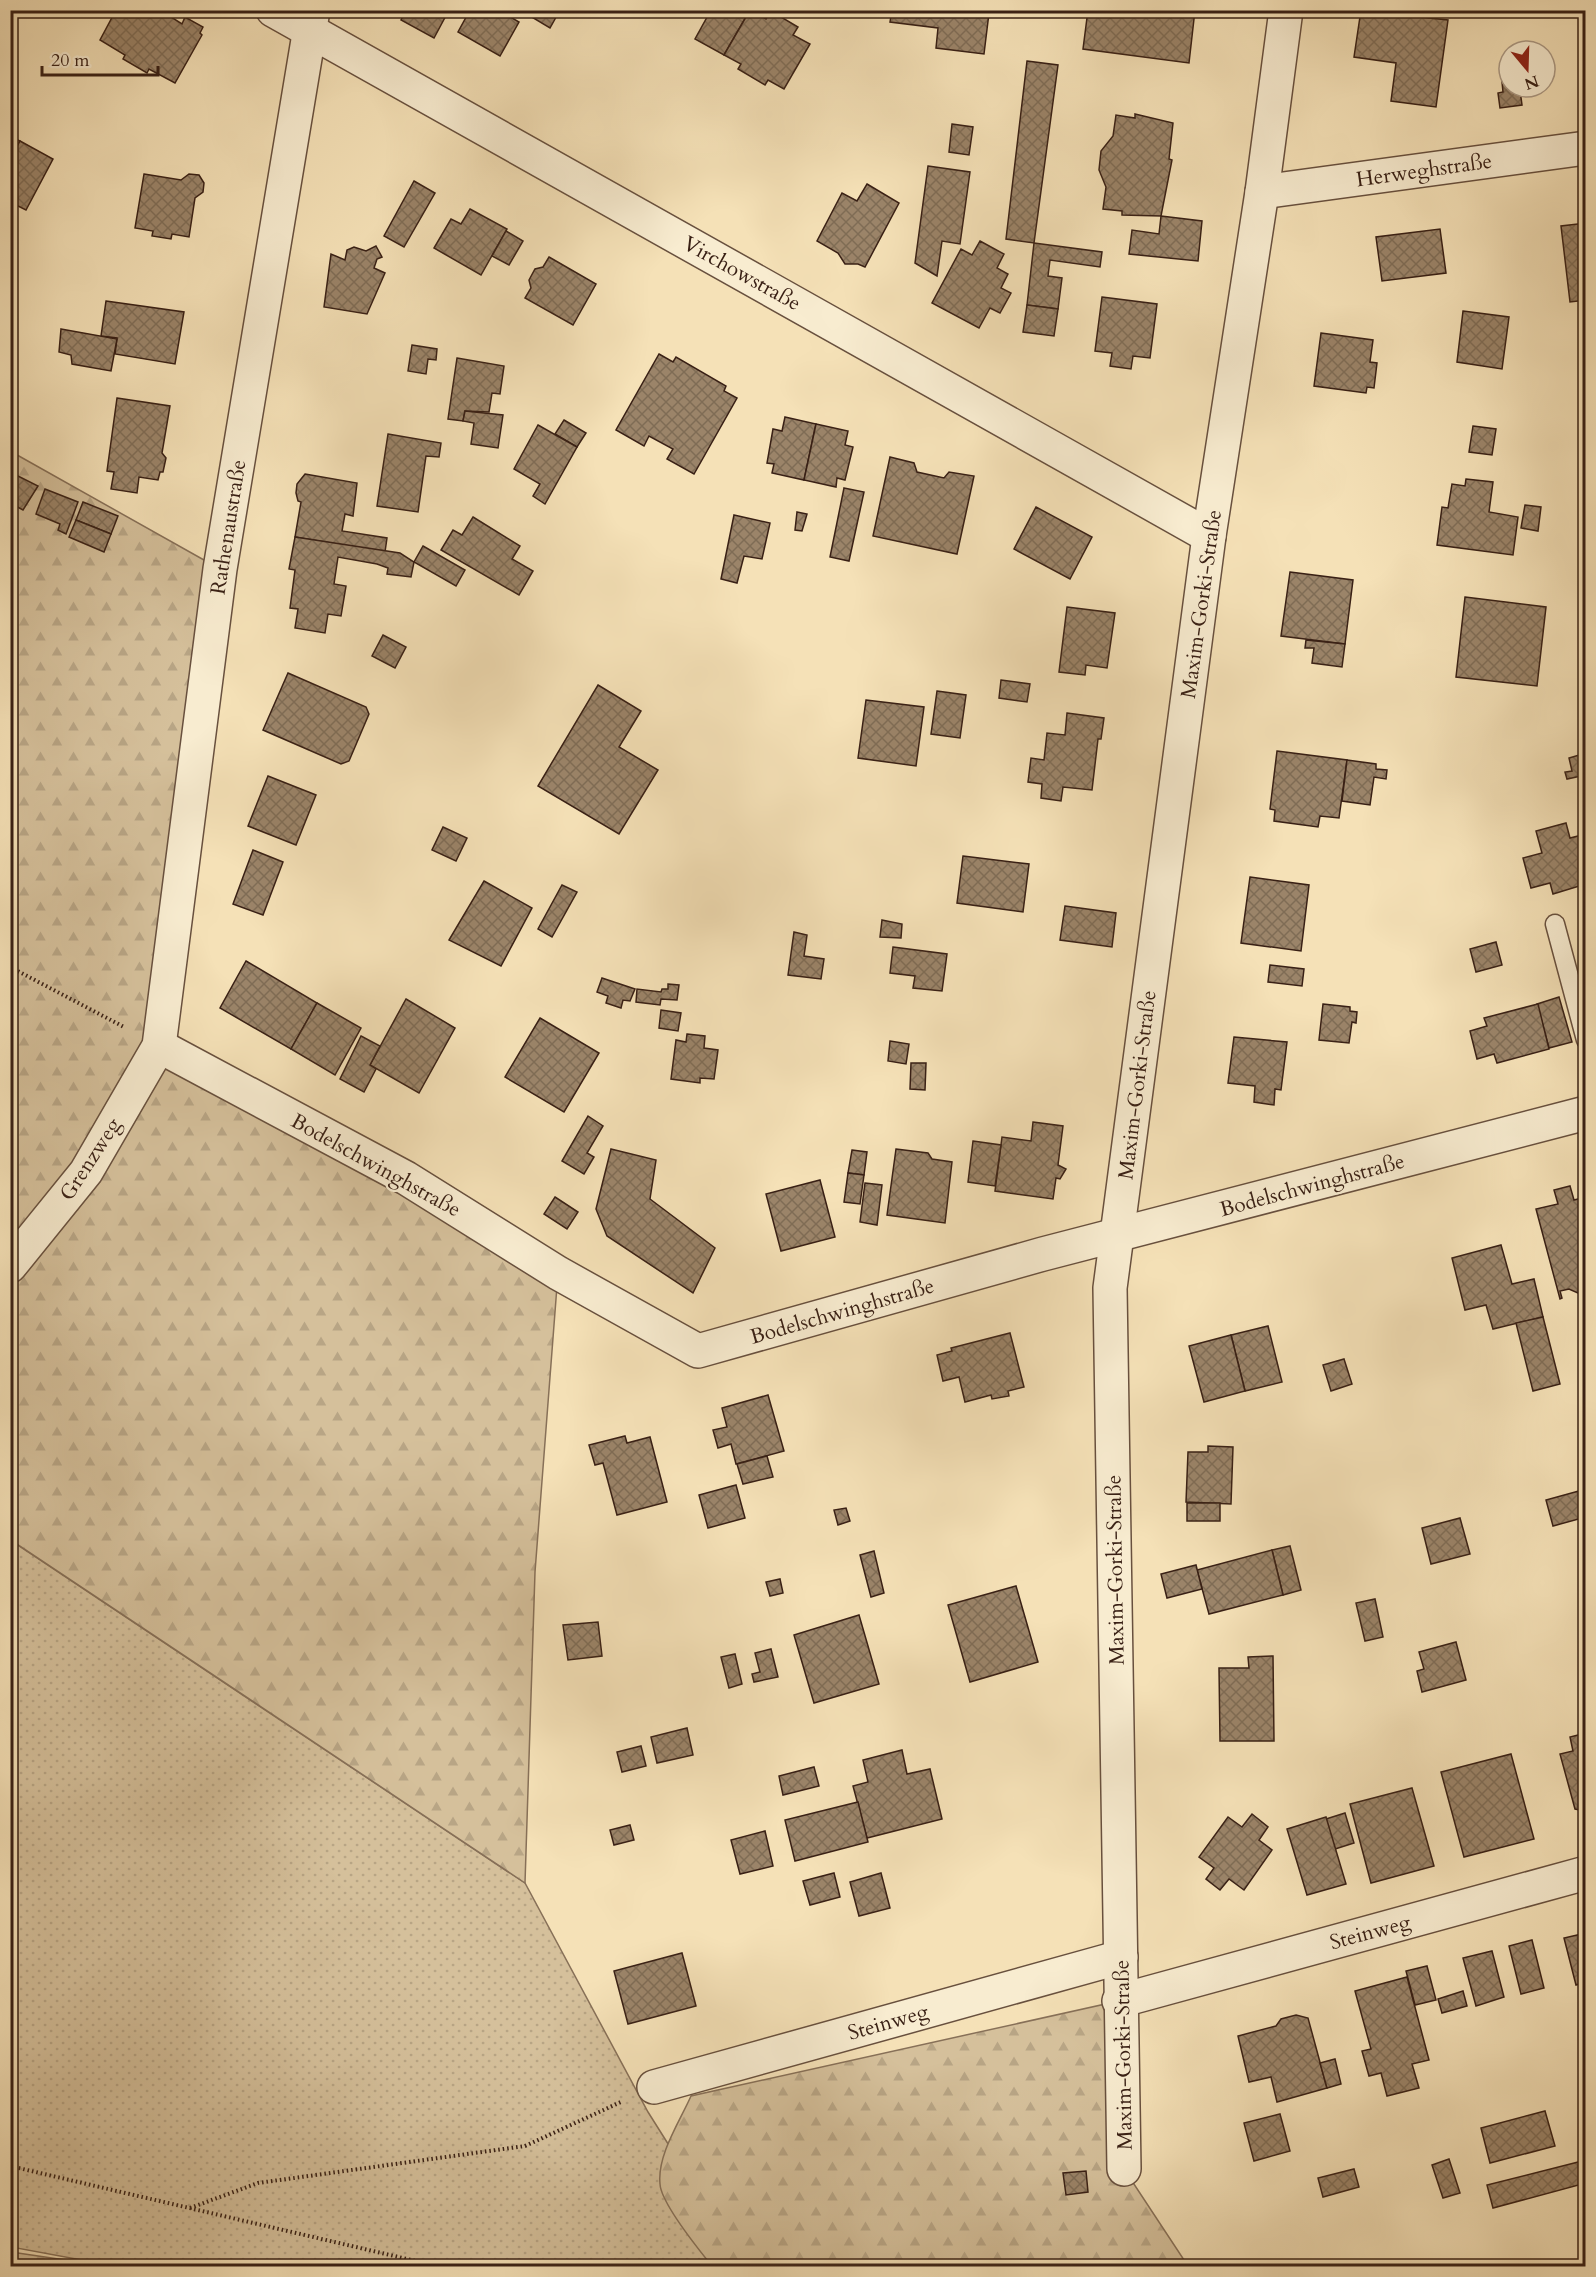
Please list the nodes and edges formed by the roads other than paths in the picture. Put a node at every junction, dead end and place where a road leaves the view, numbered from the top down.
1 (273, 10) edge
2 (1286, 10) edge
3 (311, 21) edge
4 (1586, 148) edge
5 (1262, 192) junction
6 (1209, 536) junction
7 (1555, 924) dead end
8 (1586, 1040) edge
9 (159, 1046) junction
10 (1586, 1113) edge
11 (1118, 1237) junction
12 (10, 1266) edge
13 (1586, 1873) edge
14 (1121, 1957) junction
15 (1119, 2001) junction
16 (654, 2087) road end
17 (1124, 2169) dead end

1 - 3 street, Virchowstraße
2 - 5 street, Maxim-Gorki-Straße
3 - 6 street, Virchowstraße
3 - 9 street, Rathenaustraße
4 - 5 street, Herweghstraße
5 - 6 street, Maxim-Gorki-Straße
6 - 11 street, Maxim-Gorki-Straße
7 - 8 lane
9 - 11 street, Bodelschwinghstraße
9 - 12 street, Grenzweg
10 - 11 street, Bodelschwinghstraße
11 - 14 street, Maxim-Gorki-Straße
13 - 15 street, Steinweg
14 - 15 street, Maxim-Gorki-Straße
14 - 16 street, Steinweg
15 - 17 street, Maxim-Gorki-Straße

